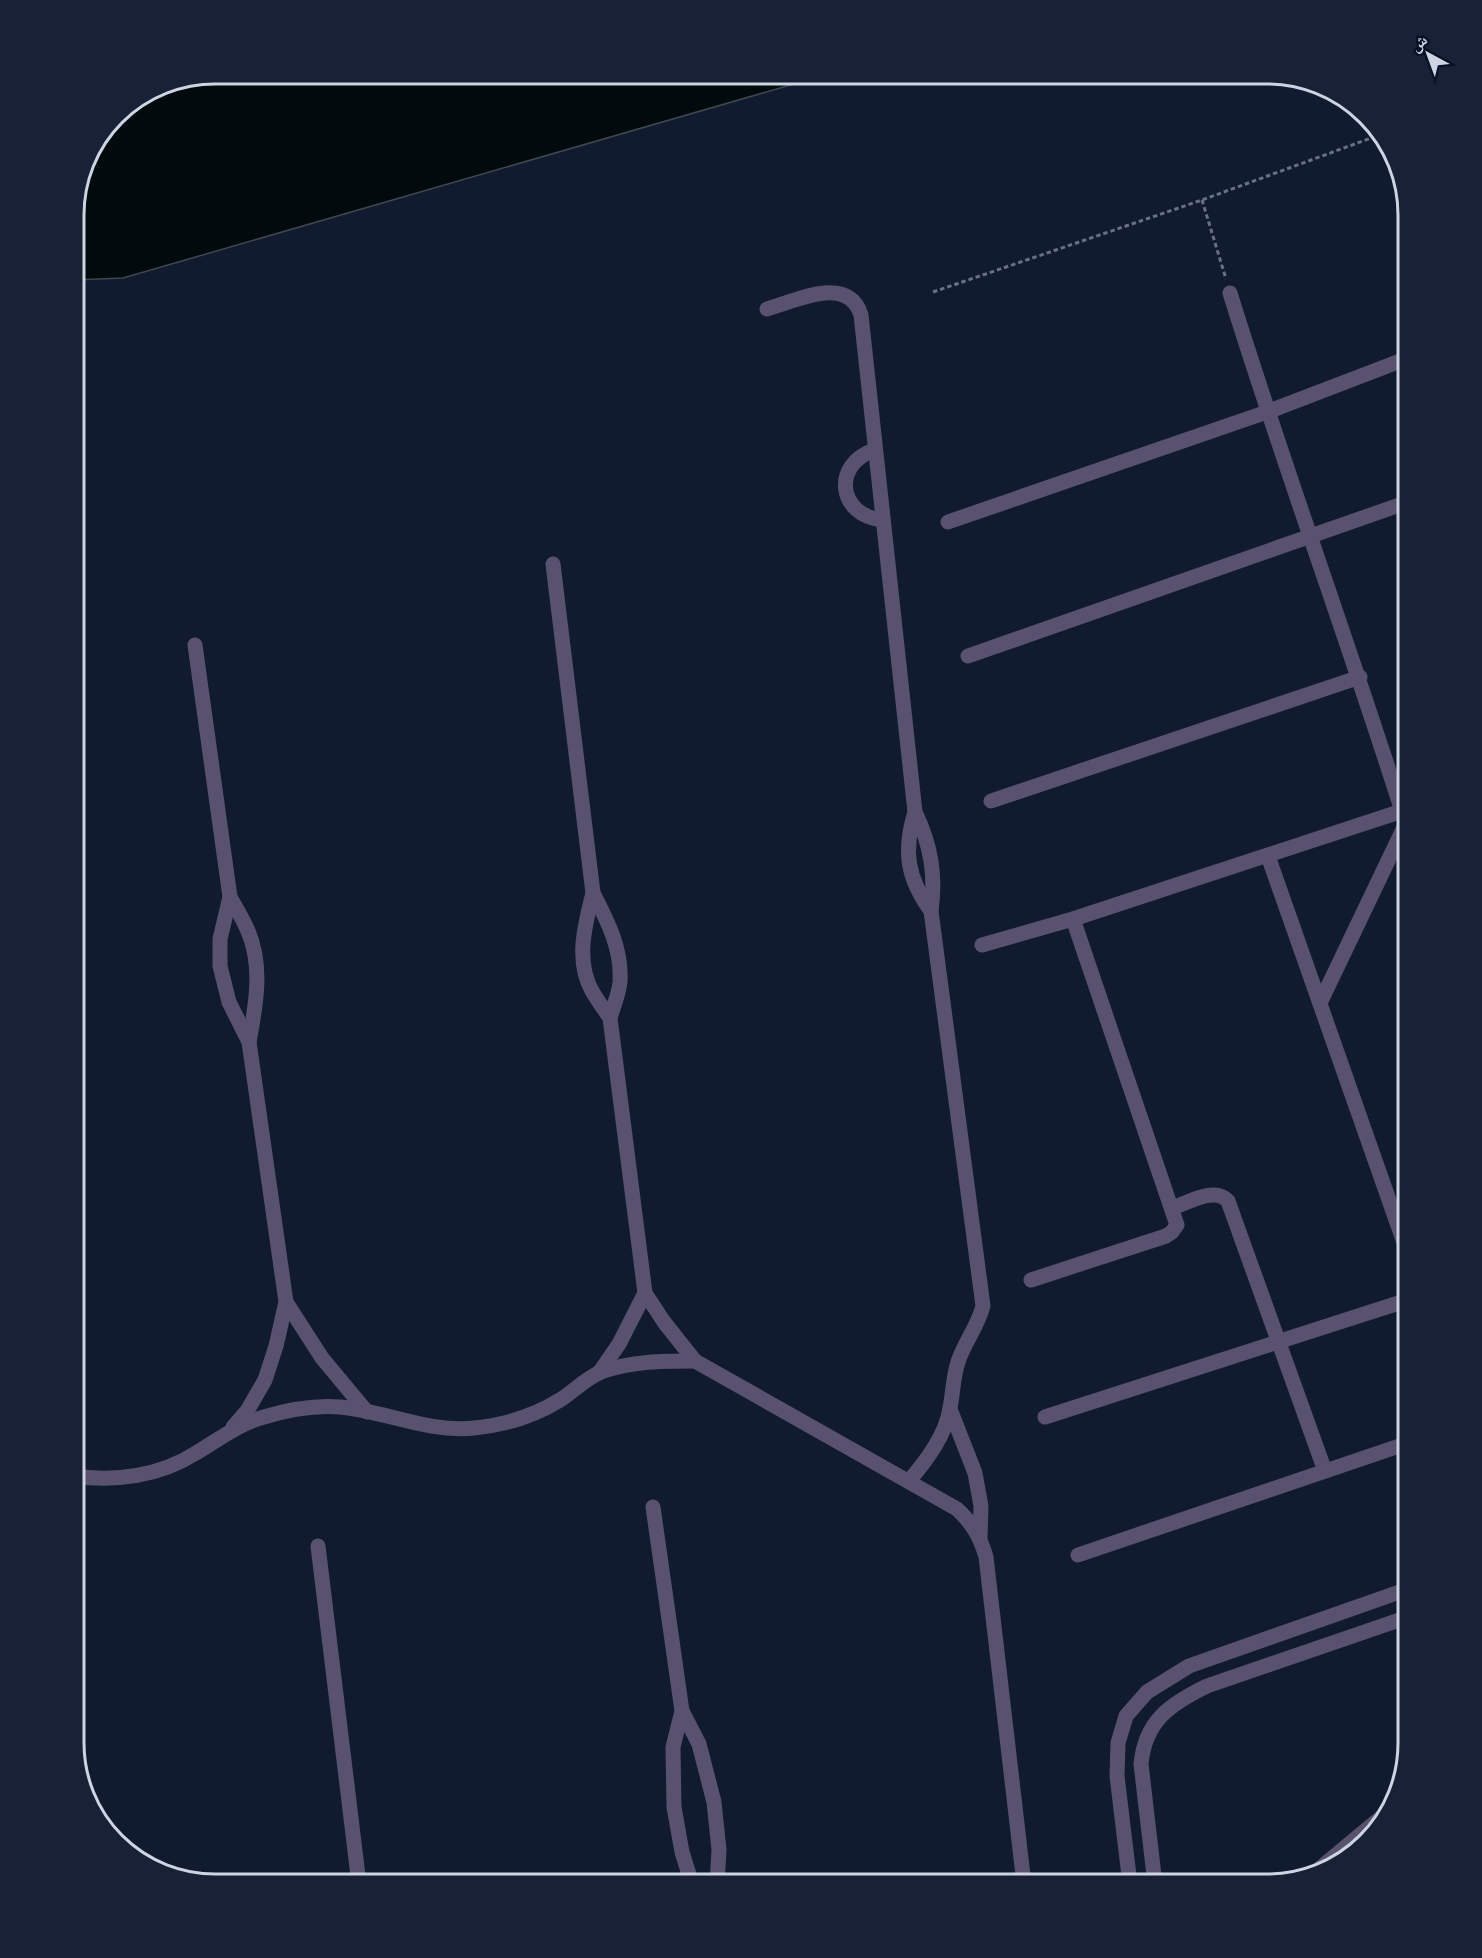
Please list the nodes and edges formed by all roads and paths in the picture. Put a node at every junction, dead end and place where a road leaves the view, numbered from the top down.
1 (1372, 138) edge
2 (1202, 200) junction
3 (933, 291) dead end
4 (1230, 293) joint
5 (767, 309) dead end
6 (1398, 362) edge
7 (1267, 412) junction
8 (875, 450) junction
9 (1398, 505) edge
10 (883, 520) junction
11 (948, 522) dead end
12 (1310, 536) junction
13 (553, 564) dead end
14 (195, 645) dead end
15 (968, 657) dead end
16 (1360, 677) junction
17 (1398, 791) edge
18 (991, 801) dead end
19 (915, 812) junction
20 (1398, 817) edge
21 (1398, 832) edge
22 (1268, 856) junction
23 (593, 894) junction
24 (230, 897) junction
25 (931, 911) junction
26 (1073, 919) junction
27 (982, 945) dead end
28 (1320, 1003) junction
29 (610, 1018) junction
30 (249, 1042) junction
31 (1398, 1203) edge
32 (1173, 1208) junction
33 (1031, 1280) dead end
34 (645, 1293) junction
35 (285, 1302) junction
36 (1398, 1303) edge
37 (1279, 1343) junction
38 (695, 1361) junction
39 (599, 1373) junction
40 (950, 1409) junction
41 (367, 1412) junction
42 (1045, 1417) dead end
43 (229, 1431) junction
44 (1398, 1446) edge
45 (1324, 1471) junction
46 (84, 1476) edge
47 (909, 1481) junction
48 (653, 1507) dead end
49 (980, 1538) junction
50 (318, 1546) dead end
51 (1078, 1555) dead end
52 (1398, 1593) edge
53 (1398, 1620) edge
54 (682, 1711) junction
55 (358, 1874) edge
56 (689, 1874) edge
57 (718, 1874) edge
58 (1023, 1874) edge
59 (1129, 1874) edge
60 (1154, 1874) edge

1 - 2 path
2 - 3 path
2 - 4 path
4 - 7 lane
5 - 8 lane
6 - 7 lane
7 - 11 lane
7 - 12 lane
8 - 10 lane
8 - 10 lane
9 - 12 lane
10 - 19 lane
12 - 15 lane
12 - 16 lane
13 - 23 lane
14 - 24 lane
16 - 17 lane
16 - 18 lane
19 - 25 lane
19 - 25 lane
20 - 22 lane
21 - 28 lane
22 - 26 lane
22 - 28 lane
23 - 29 lane
23 - 29 lane
24 - 30 lane
24 - 30 lane
25 - 40 lane
26 - 27 lane
26 - 32 lane
28 - 31 lane
29 - 34 lane
30 - 35 lane
32 - 33 lane
32 - 37 lane
34 - 38 lane
34 - 39 lane
35 - 41 lane
35 - 43 lane
36 - 37 lane
37 - 42 lane
37 - 45 lane
38 - 39 lane
38 - 47 lane
39 - 41 lane
40 - 47 lane
40 - 49 lane
41 - 43 lane
43 - 46 lane
44 - 45 lane
45 - 51 lane
47 - 49 lane
48 - 54 lane
49 - 58 lane
50 - 55 lane
52 - 59 lane
53 - 60 lane
54 - 56 lane
54 - 57 lane

